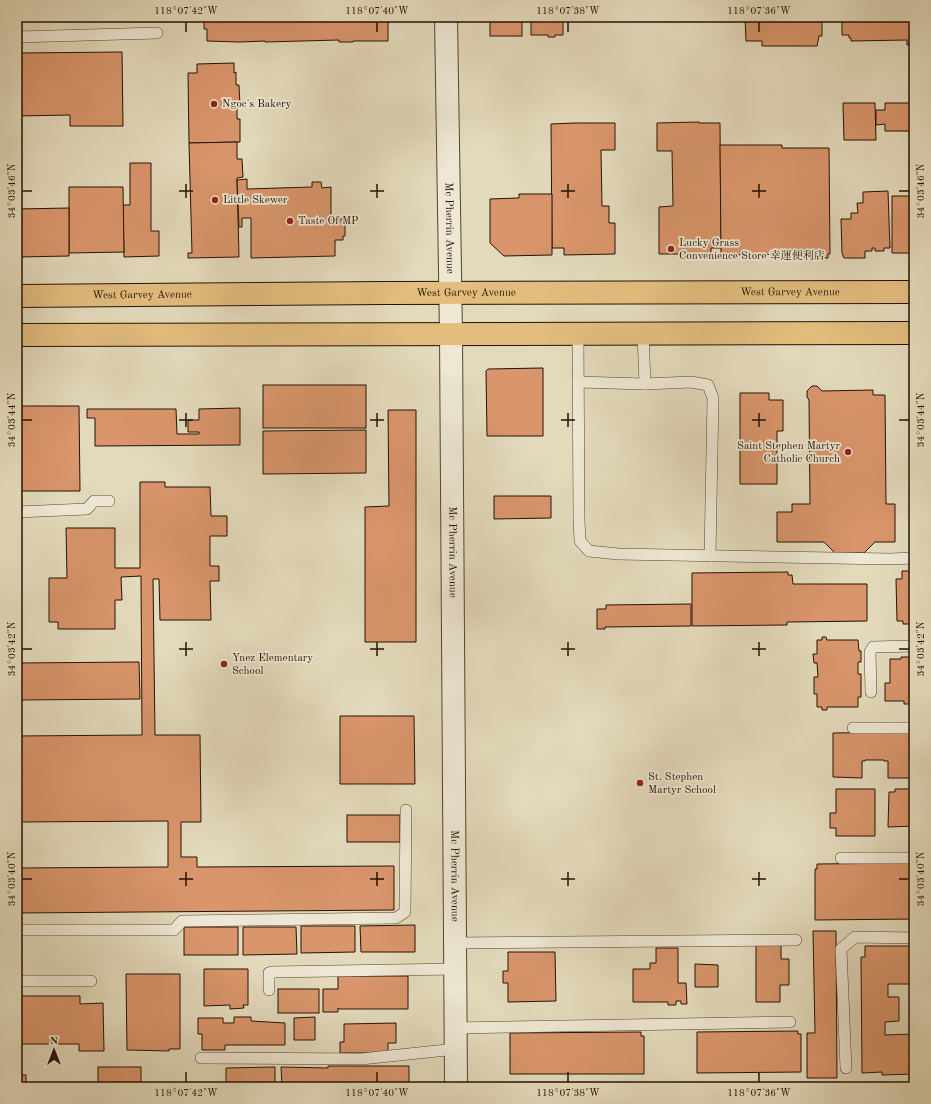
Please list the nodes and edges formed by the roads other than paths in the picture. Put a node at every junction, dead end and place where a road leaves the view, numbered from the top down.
1 (446, 17) edge
2 (157, 34) dead end
3 (17, 36) edge
4 (914, 292) edge
5 (450, 293) junction
6 (17, 296) edge
7 (914, 333) edge
8 (578, 334) junction
9 (643, 334) junction
10 (17, 335) edge
11 (451, 335) junction
12 (578, 382) junction
13 (645, 384) junction
14 (109, 501) dead end
15 (17, 512) edge
16 (710, 556) junction
17 (914, 558) edge
18 (914, 646) edge
19 (871, 692) dead end
20 (853, 728) dead end
21 (914, 728) edge
22 (406, 810) dead end
23 (841, 858) dead end
24 (914, 858) edge
25 (17, 930) edge
26 (914, 938) edge
27 (796, 940) dead end
28 (455, 943) junction
29 (455, 969) junction
30 (17, 981) edge
31 (91, 981) dead end
32 (269, 990) dead end
33 (790, 1022) dead end
34 (456, 1039) junction
35 (201, 1058) dead end
36 (846, 1068) dead end
37 (456, 1087) edge

1 - 5 street, Mc Pherrin Avenue
2 - 3 lane
4 - 5 main road, West Garvey Avenue
5 - 6 main road, West Garvey Avenue
5 - 11 street, Mc Pherrin Avenue
7 - 9 main road
8 - 9 main road
8 - 11 main road
8 - 12 lane
9 - 13 lane
10 - 11 main road
11 - 28 street, Mc Pherrin Avenue
12 - 13 lane
12 - 16 lane
13 - 16 lane
14 - 15 lane
16 - 17 lane
18 - 19 lane
20 - 21 lane
22 - 25 lane
23 - 24 lane
26 - 36 lane
27 - 28 lane
28 - 29 street, Mc Pherrin Avenue
29 - 32 lane
29 - 34 street, Mc Pherrin Avenue
30 - 31 lane
33 - 34 lane
34 - 35 lane
34 - 37 street, Mc Pherrin Avenue

